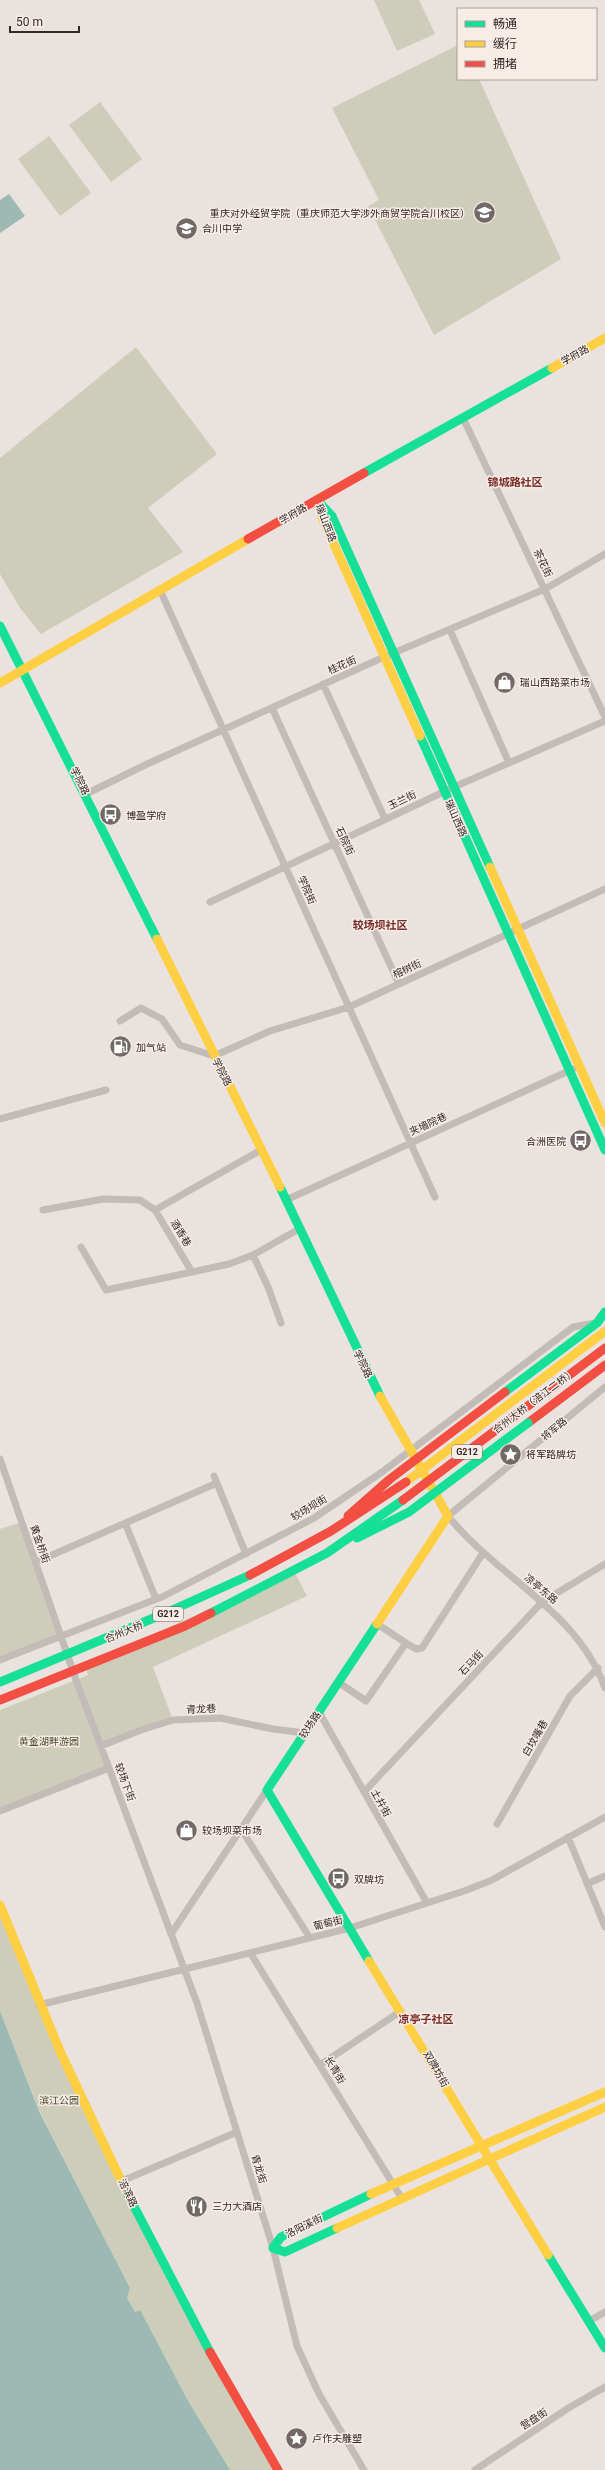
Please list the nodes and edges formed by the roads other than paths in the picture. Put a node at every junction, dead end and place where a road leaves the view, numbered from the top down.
1 (605, 338) edge
2 (463, 418) junction
3 (317, 499) junction
4 (605, 554) edge
5 (545, 589) junction
6 (160, 590) junction
7 (0, 626) edge
8 (450, 630) junction
9 (394, 654) junction
10 (384, 657) junction
11 (24, 669) junction
12 (0, 683) edge
13 (323, 684) junction
14 (272, 708) junction
15 (605, 717) edge
16 (605, 721) edge
17 (224, 731) junction
18 (509, 763) junction
19 (454, 787) junction
20 (444, 791) junction
21 (86, 794) junction
22 (385, 819) junction
23 (335, 843) junction
24 (285, 866) junction
25 (605, 889) edge
26 (210, 902) dead end
27 (518, 929) junction
28 (508, 934) junction
29 (399, 984) junction
30 (349, 1007) junction
31 (120, 1021) dead end
32 (214, 1056) junction
33 (579, 1066) junction
34 (569, 1070) junction
35 (106, 1090) dead end
36 (0, 1120) edge
37 (605, 1123) edge
38 (410, 1143) junction
39 (261, 1150) junction
40 (605, 1150) edge
41 (435, 1197) dead end
42 (286, 1200) junction
43 (43, 1210) dead end
44 (155, 1210) junction
45 (299, 1229) junction
46 (81, 1247) dead end
47 (253, 1255) junction
48 (192, 1272) junction
49 (605, 1312) edge
50 (605, 1317) edge
51 (281, 1323) dead end
52 (597, 1323) junction
53 (605, 1331) edge
54 (605, 1348) edge
55 (605, 1364) edge
56 (605, 1387) edge
57 (411, 1451) junction
58 (0, 1459) edge
59 (448, 1516) junction
60 (125, 1523) junction
61 (330, 1531) junction
62 (327, 1553) junction
63 (482, 1553) junction
64 (246, 1554) junction
65 (36, 1562) junction
66 (605, 1564) edge
67 (156, 1599) junction
68 (542, 1602) junction
69 (377, 1624) junction
70 (62, 1637) junction
71 (406, 1643) junction
72 (0, 1660) edge
73 (598, 1668) junction
74 (0, 1682) edge
75 (338, 1682) junction
76 (605, 1688) edge
77 (0, 1700) edge
78 (319, 1712) junction
79 (305, 1732) junction
80 (101, 1746) junction
81 (109, 1768) junction
82 (267, 1790) junction
83 (364, 1792) junction
84 (0, 1811) edge
85 (605, 1817) edge
86 (496, 1824) dead end
87 (241, 1829) junction
88 (568, 1837) junction
89 (605, 1876) edge
90 (587, 1884) junction
91 (427, 1903) junction
92 (0, 1905) edge
93 (605, 1927) edge
94 (350, 1928) junction
95 (171, 1934) junction
96 (310, 1938) junction
97 (251, 1954) junction
98 (184, 1968) junction
99 (39, 2005) junction
100 (401, 2011) junction
101 (320, 2066) junction
102 (605, 2092) edge
103 (605, 2108) edge
104 (237, 2132) junction
105 (480, 2145) junction
106 (488, 2158) junction
107 (122, 2181) junction
108 (392, 2184) junction
109 (401, 2197) junction
110 (273, 2248) junction
111 (605, 2312) edge
112 (589, 2321) junction
113 (605, 2348) edge
114 (605, 2388) edge
115 (278, 2470) edge
116 (364, 2470) edge
117 (475, 2470) edge

1 - 2 main road, 学府路
2 - 3 main road, 学府路
2 - 5 street, 茶花街
3 - 6 main road, 学府路
3 - 9 main road, 瑞山西路
3 - 10 main road, 瑞山西路
4 - 5 street, 桂花街
5 - 8 street, 桂花街
5 - 15 street, 茶花街
6 - 11 main road, 学府路
6 - 17 street, 学院街
7 - 11 main road, 学院路
8 - 9 street, 桂花街
8 - 18 street
9 - 10 street, 桂花街
9 - 19 main road, 瑞山西路
10 - 13 street, 桂花街
10 - 20 main road, 瑞山西路
11 - 12 main road, 学府路
11 - 21 main road, 学院路
13 - 14 street, 桂花街
13 - 22 street
14 - 17 street, 桂花街
14 - 23 street, 石院街
16 - 18 street, 玉兰街
17 - 21 street, 桂花街
17 - 24 street, 学院街
18 - 19 street, 玉兰街
19 - 20 street, 玉兰街
19 - 27 main road, 瑞山西路
20 - 22 street, 玉兰街
20 - 28 main road, 瑞山西路
21 - 32 main road, 学院路
22 - 23 street, 玉兰街
23 - 24 street, 玉兰街
23 - 29 street, 石院街
24 - 26 street, 玉兰街
24 - 30 street, 学院街
25 - 27 street, 榕树街
27 - 28 street, 榕树街
27 - 33 main road, 瑞山西路
28 - 29 street, 榕树街
28 - 34 main road, 瑞山西路
29 - 30 street, 榕树街
30 - 32 street, 榕树街
30 - 38 street, 学院街
31 - 32 street
32 - 39 main road, 学院路
33 - 34 street, 夹墙院巷
33 - 37 main road, 瑞山西路
34 - 38 street, 夹墙院巷
34 - 40 main road, 瑞山西路
35 - 36 street
38 - 41 street, 学院街
38 - 42 street, 夹墙院巷
39 - 42 main road, 学院路
39 - 44 street
42 - 45 main road, 学院路
43 - 44 street
44 - 48 street, 酒香巷
45 - 47 street
45 - 57 main road, 学院路
46 - 48 street
47 - 48 street
47 - 51 street
49 - 52 main road
50 - 52 main road
52 - 57 street, 较场坝街
52 - 61 main road, bridge
53 - 61 main road, 合州大桥（涪江二桥） / G212, bridge
54 - 62 main road, 合州大桥（涪江二桥） / G212, bridge
55 - 62 main road, bridge
56 - 59 street, 将军路
57 - 59 main road, 学院路
57 - 64 street, 较场坝街
58 - 65 street, 黄金桥街
59 - 63 street, 凉亭东路
59 - 69 main road, 较场路
60 - 64 street
60 - 65 street
60 - 67 street
61 - 74 main road, 合州大桥 / G212, bridge
62 - 77 main road, 合州大桥 / G212, bridge
63 - 68 street, 凉亭东路
63 - 71 street
64 - 67 street, 较场坝街
65 - 70 street, 黄金桥街
66 - 68 street, 石马街
67 - 70 street, 较场坝街
68 - 73 street, 凉亭东路
68 - 83 street, 石马街
69 - 71 street
69 - 75 main road, 较场路
70 - 72 street, 较场坝街
70 - 80 street, 较场下街
71 - 75 street
73 - 76 street, 凉亭东路
73 - 86 street, 白坟嘴巷
75 - 78 main road, 较场路
78 - 79 main road, 较场路
78 - 83 street, 土井街
79 - 80 street, 青龙巷
79 - 82 main road, 较场路
80 - 81 street, 较场下街
81 - 84 street
81 - 95 street, 较场下街
82 - 87 street, 较场路
82 - 94 main road, 双牌坊街
83 - 91 street, 土井街
85 - 88 street, 葡萄街
87 - 95 street, 较场路
87 - 96 street
88 - 90 street
88 - 91 street, 葡萄街
89 - 90 street
90 - 93 street
91 - 94 street, 葡萄街
92 - 99 main road, 涪滨路
94 - 96 street, 葡萄街
94 - 100 main road, 双牌坊街
95 - 98 street, 青龙街
96 - 97 street, 葡萄街
97 - 98 street, 葡萄街
97 - 101 street, 长青街
98 - 99 street, 葡萄街
98 - 104 street, 青龙街
99 - 107 main road, 涪滨路
100 - 101 street
100 - 105 main road, 双牌坊街
101 - 108 street, 长青街
102 - 105 main road, 洛阳溪街
103 - 106 main road, 洛阳溪街
104 - 107 street
104 - 110 street, 青龙街
105 - 106 main road, 双牌坊街
105 - 108 main road, 洛阳溪街
106 - 109 main road, 洛阳溪街
106 - 112 main road, 双牌坊街
107 - 115 main road, 涪滨路
108 - 109 street, 长青街
108 - 110 main road, 洛阳溪街
109 - 110 main road, 洛阳溪街
110 - 116 street, 青龙街
111 - 112 street
112 - 113 main road, 双牌坊街
114 - 117 street, 营盘街

